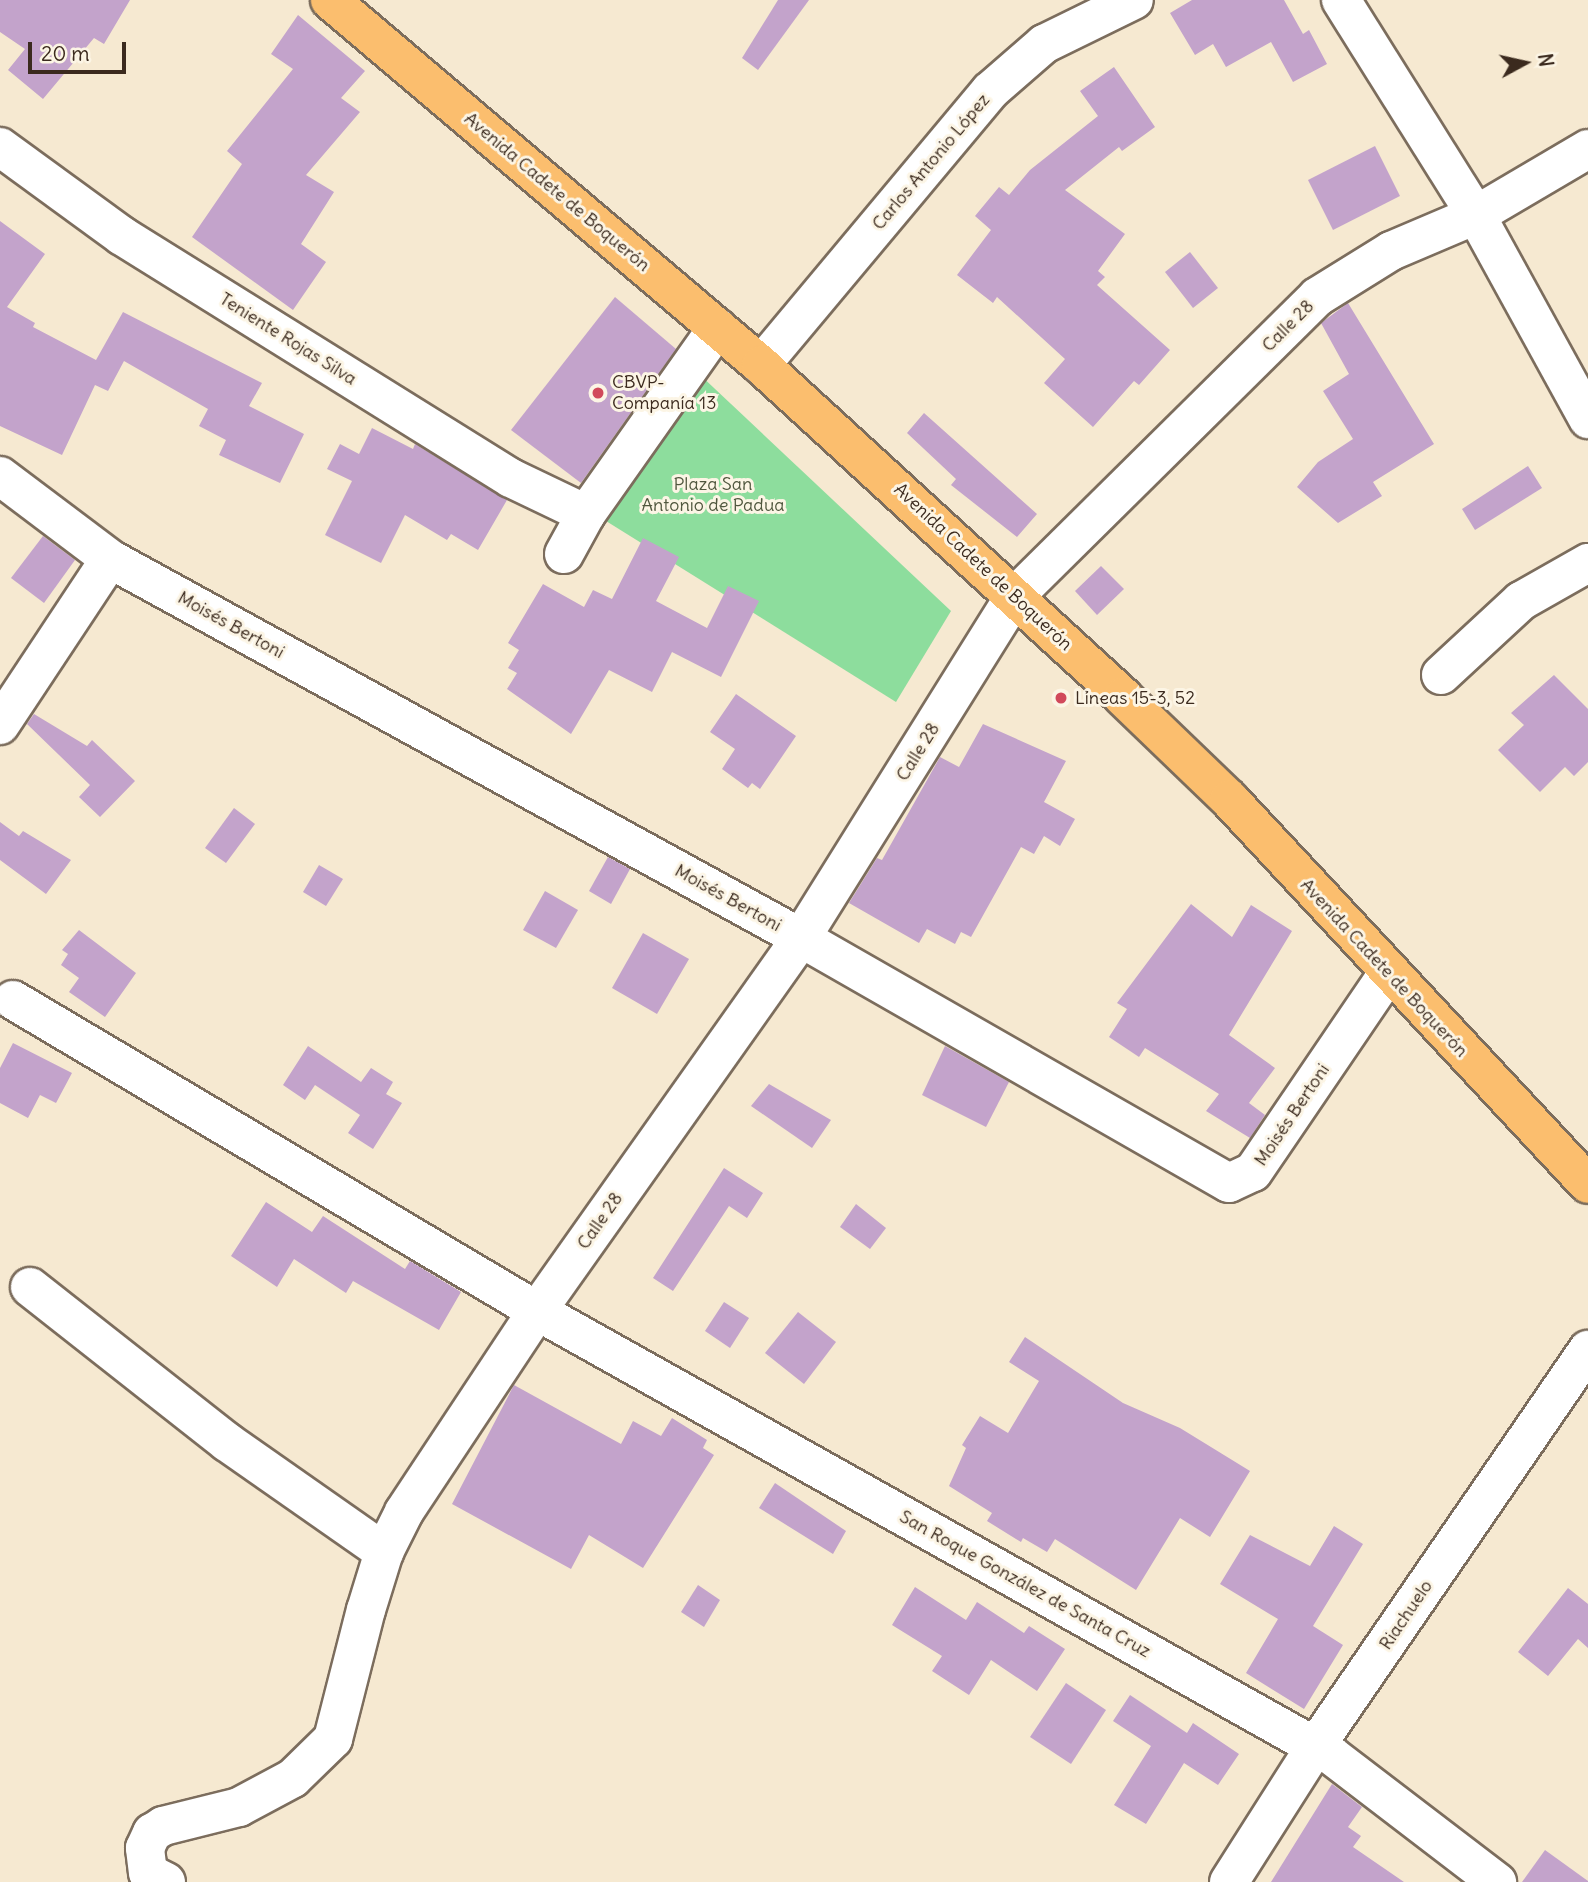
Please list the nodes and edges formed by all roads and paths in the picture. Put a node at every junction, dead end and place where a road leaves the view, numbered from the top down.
1 (330, 0) edge
2 (1134, 0) edge
3 (1341, 0) edge
4 (0, 147) edge
5 (1588, 149) edge
6 (1476, 215) junction
7 (717, 328) junction
8 (761, 365) junction
9 (1588, 419) edge
10 (0, 476) edge
11 (586, 514) junction
12 (564, 554) dead end
13 (110, 559) junction
14 (1588, 563) edge
15 (1015, 597) junction
16 (1441, 675) dead end
17 (0, 725) edge
18 (801, 938) junction
19 (1388, 973) junction
20 (13, 1000) dead end
21 (1588, 1184) edge
22 (30, 1287) dead end
23 (537, 1311) junction
24 (1588, 1350) edge
25 (384, 1552) junction
26 (1315, 1747) junction
27 (166, 1882) edge
28 (1229, 1882) edge
29 (1497, 1882) edge

1 - 7 main road, Avenida Cadete de Boquerón
2 - 8 street, Carlos Antonio López
3 - 6 street
4 - 11 street, Teniente Rojas Silva
5 - 6 street, Calle 28
6 - 9 street
6 - 15 street, Calle 28
7 - 8 main road, Avenida Cadete de Boquerón
7 - 11 street
8 - 15 main road, Avenida Cadete de Boquerón
10 - 13 street, Moisés Bertoni
11 - 12 street
13 - 17 street
13 - 18 street, Moisés Bertoni
14 - 16 street
15 - 18 street, Calle 28
15 - 19 main road, Avenida Cadete de Boquerón
18 - 19 street, Moisés Bertoni
18 - 23 street, Calle 28
19 - 21 main road, Avenida Cadete de Boquerón
20 - 23 street, San Roque González de Santa Cruz
22 - 25 street
23 - 25 street, Calle 28
23 - 26 street, San Roque González de Santa Cruz
24 - 26 street, Riachuelo
25 - 27 street, Calle 28
26 - 28 street, Riachuelo
26 - 29 street, San Roque González de Santa Cruz

